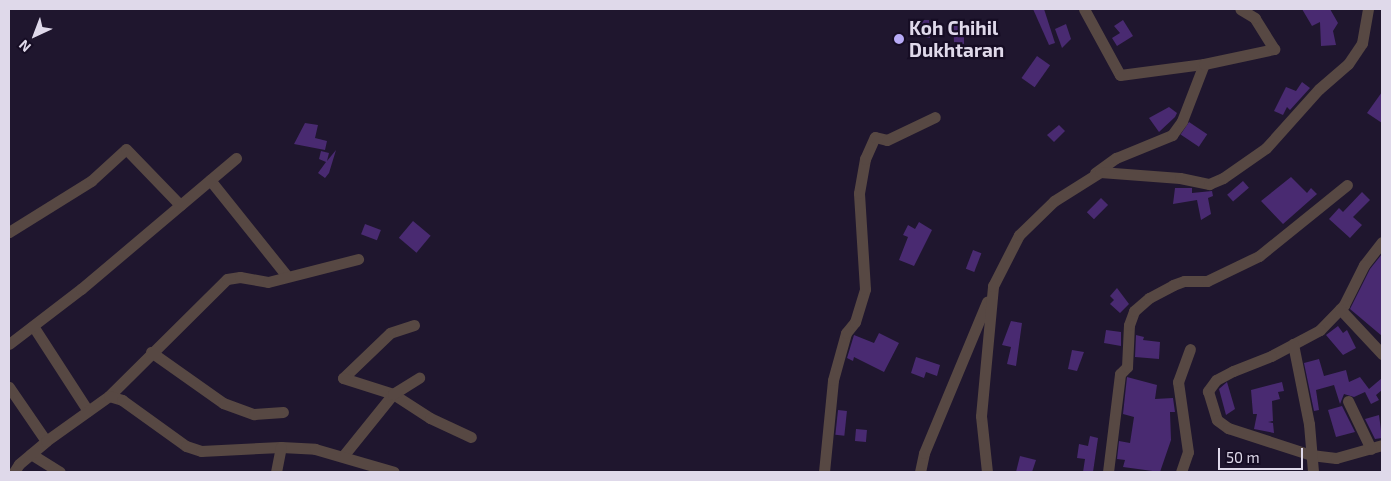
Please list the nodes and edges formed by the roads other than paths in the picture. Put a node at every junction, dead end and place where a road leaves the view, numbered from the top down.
1 (1084, 9) edge
2 (1240, 9) edge
3 (1368, 9) edge
4 (1204, 64) junction
5 (934, 117) dead end
6 (236, 158) dead end
7 (1088, 179) junction
8 (210, 180) junction
9 (1347, 185) dead end
10 (180, 204) junction
11 (9, 232) edge
12 (1382, 242) edge
13 (358, 260) dead end
14 (287, 276) junction
15 (993, 286) junction
16 (1340, 309) junction
17 (414, 325) dead end
18 (33, 326) junction
19 (9, 342) edge
20 (1293, 344) junction
21 (1190, 348) dead end
22 (150, 352) junction
23 (1382, 354) edge
24 (419, 378) dead end
25 (9, 387) edge
26 (393, 394) junction
27 (109, 396) junction
28 (1348, 401) dead end
29 (88, 411) junction
30 (283, 412) dead end
31 (471, 437) dead end
32 (46, 441) junction
33 (1379, 446) edge
34 (280, 447) junction
35 (31, 454) junction
36 (1311, 455) junction
37 (343, 456) junction
38 (14, 472) edge
39 (60, 472) edge
40 (276, 472) edge
41 (394, 472) edge
42 (824, 472) edge
43 (920, 472) edge
44 (987, 472) edge
45 (1108, 472) edge
46 (1181, 472) edge
47 (1313, 472) edge

1 - 4 street
2 - 4 street
3 - 7 street
4 - 7 street
5 - 42 street
6 - 8 street
7 - 15 street
8 - 10 street
8 - 14 street
9 - 45 street
10 - 11 street
10 - 18 street
12 - 16 street
13 - 14 street
14 - 22 street
15 - 43 street
15 - 44 street
16 - 20 street
16 - 23 street
17 - 26 street
18 - 19 street
18 - 29 street
20 - 36 street
20 - 36 street
21 - 46 street
22 - 27 street
22 - 30 street
24 - 26 street
25 - 32 street
26 - 31 street
26 - 37 street
27 - 29 street
27 - 34 street
28 - 33 street
29 - 32 street
32 - 35 street
33 - 36 street
34 - 37 street
34 - 40 street
35 - 38 street
35 - 39 street
36 - 47 street
37 - 41 street

